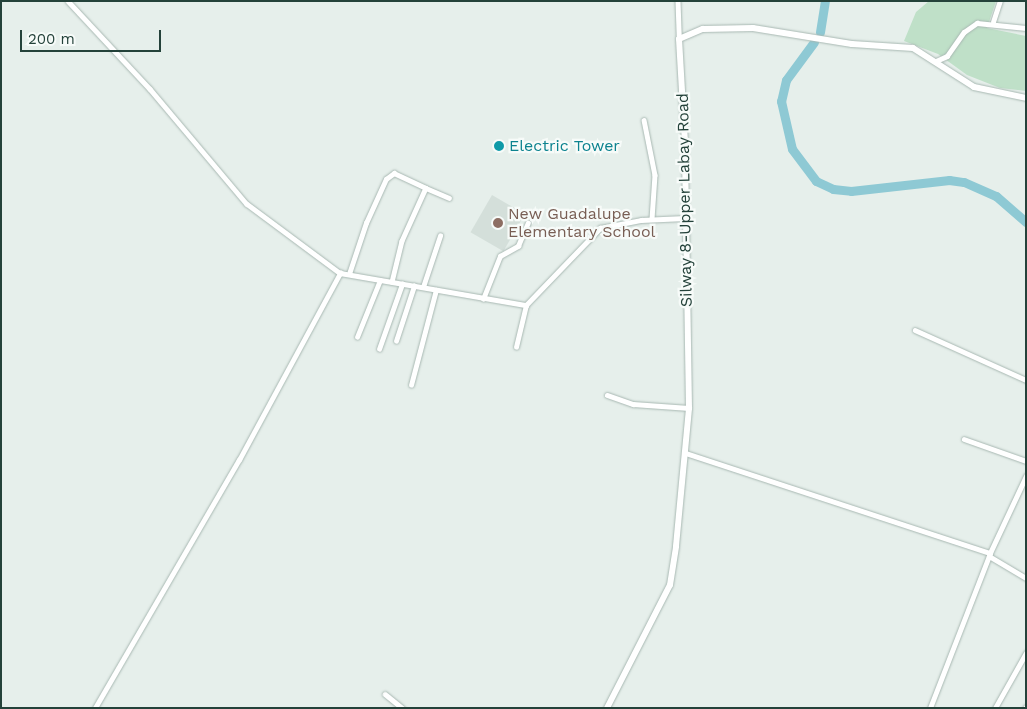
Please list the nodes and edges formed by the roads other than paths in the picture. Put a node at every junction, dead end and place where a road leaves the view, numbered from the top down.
1 (68, 1) edge
2 (678, 1) edge
3 (1000, 1) edge
4 (993, 22) junction
5 (1026, 28) edge
6 (679, 38) junction
7 (936, 61) junction
8 (1026, 98) edge
9 (644, 120) dead end
10 (426, 188) junction
11 (450, 198) dead end
12 (685, 218) junction
13 (652, 219) junction
14 (528, 223) dead end
15 (440, 236) dead end
16 (340, 273) junction
17 (349, 274) junction
18 (380, 280) junction
19 (392, 282) junction
20 (402, 284) junction
21 (414, 286) junction
22 (423, 288) junction
23 (436, 290) junction
24 (483, 300) junction
25 (526, 305) junction
26 (915, 330) dead end
27 (357, 337) dead end
28 (396, 341) dead end
29 (516, 347) dead end
30 (379, 349) dead end
31 (1026, 380) edge
32 (411, 385) dead end
33 (607, 395) dead end
34 (689, 408) junction
35 (964, 439) dead end
36 (686, 453) junction
37 (1026, 461) edge
38 (1026, 476) edge
39 (989, 555) junction
40 (1026, 578) edge
41 (1026, 653) edge
42 (385, 694) dead end
43 (95, 708) edge
44 (402, 708) edge
45 (607, 708) edge
46 (930, 708) edge
47 (995, 708) edge

1 - 16 street
2 - 6 street
3 - 4 street
4 - 5 street
4 - 7 street
6 - 7 main road
6 - 12 main road, Silway 8-Upper Labay Road
7 - 8 main road
9 - 13 street
10 - 11 street
10 - 17 street
10 - 19 street
12 - 13 street
12 - 34 main road, Silway 8-Upper Labay Road
13 - 25 street
14 - 24 street
15 - 22 street
16 - 17 street
16 - 43 street
17 - 18 street
18 - 19 street
18 - 27 street
19 - 20 street
20 - 21 street
20 - 30 street
21 - 22 street
21 - 28 street
22 - 23 street
23 - 24 street
23 - 32 street
24 - 25 street
25 - 29 street
26 - 31 street
33 - 34 street
34 - 36 main road, Silway 8-Upper Labay Road
35 - 37 street
36 - 39 street
36 - 45 main road, Silway 8-Upper Labay Road
38 - 39 street
39 - 40 street
39 - 46 street
41 - 47 street
42 - 44 street

